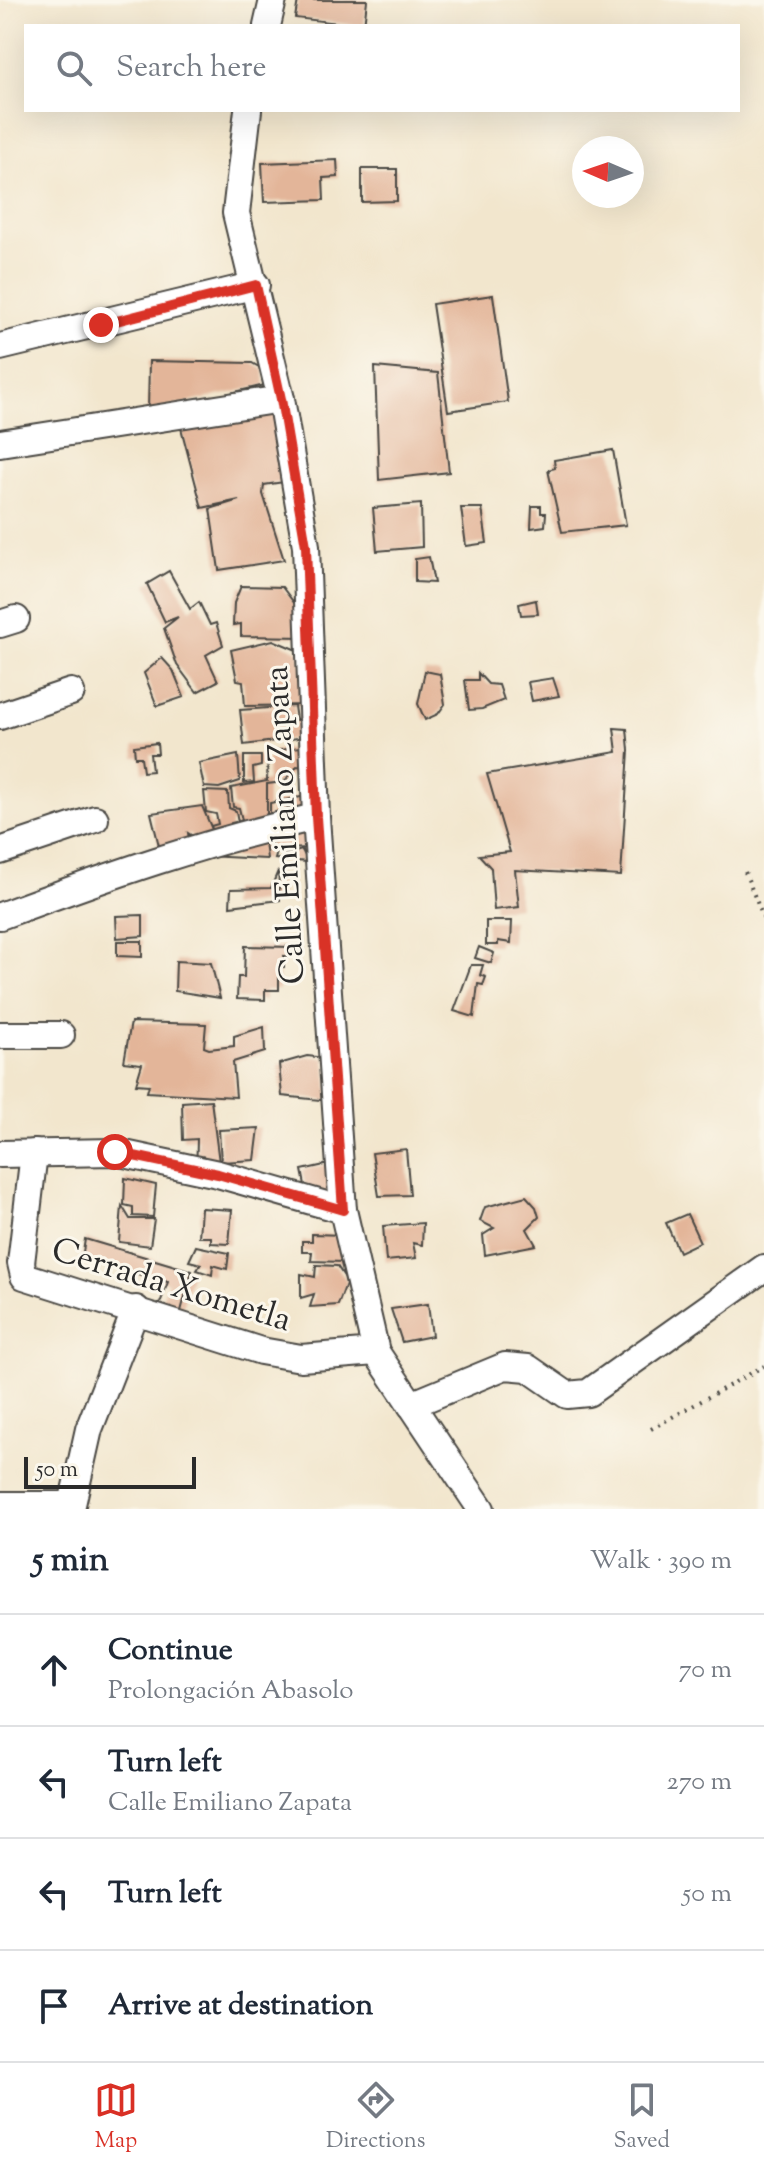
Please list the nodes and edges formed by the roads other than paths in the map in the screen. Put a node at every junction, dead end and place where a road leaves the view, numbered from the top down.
1 (273, 0) edge
2 (267, 24) edge
3 (248, 112) edge
4 (256, 285) junction
5 (0, 347) edge
6 (281, 399) junction
7 (0, 443) edge
8 (71, 692) dead end
9 (0, 716) edge
10 (316, 817) junction
11 (95, 819) dead end
12 (0, 851) edge
13 (0, 916) edge
14 (0, 1035) edge
15 (61, 1035) dead end
16 (34, 1153) junction
17 (0, 1154) edge
18 (343, 1210) junction
19 (764, 1268) edge
20 (136, 1309) junction
21 (376, 1352) junction
22 (411, 1405) junction
23 (0, 1505) edge
24 (71, 1507) edge
25 (481, 1509) edge

1 - 2 street
3 - 4 street, Calle Emiliano Zapata
4 - 5 street
4 - 6 street, Calle Emiliano Zapata
6 - 7 street
6 - 10 street, Calle Emiliano Zapata
8 - 9 street
10 - 13 street
10 - 18 street, Calle Emiliano Zapata
11 - 12 street
14 - 15 street
16 - 17 street
16 - 18 street
16 - 20 street, Cerrada Xometla
18 - 21 street, Calle Emiliano Zapata
19 - 22 street
20 - 21 street, Cerrada Xometla
20 - 24 street
21 - 22 street, Calle Emiliano Zapata
22 - 25 street, Calle Emiliano Zapata
23 - 24 street

